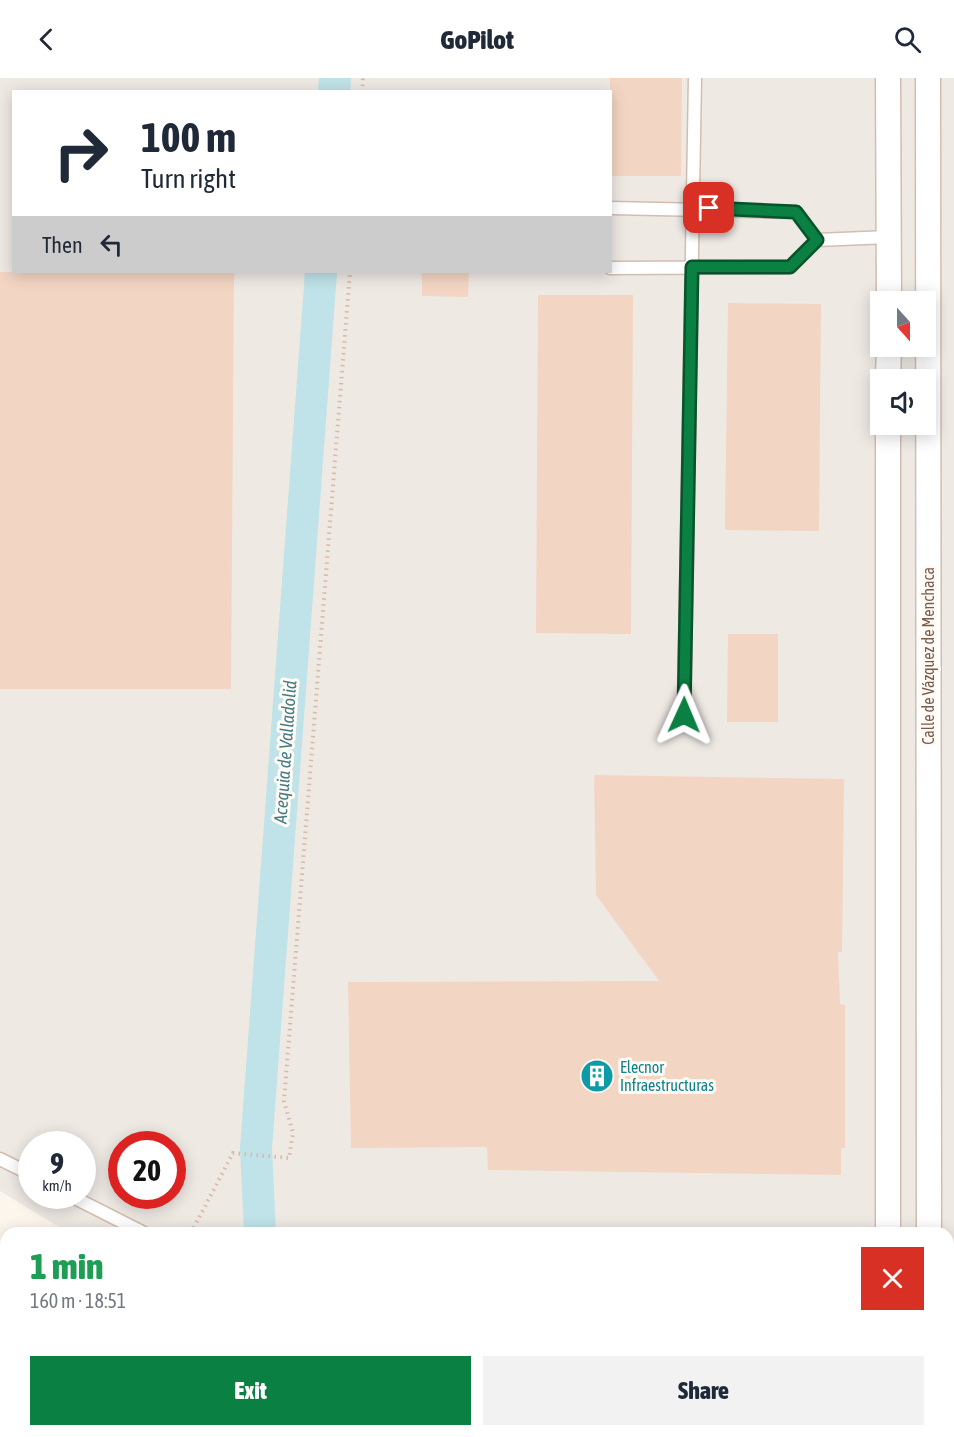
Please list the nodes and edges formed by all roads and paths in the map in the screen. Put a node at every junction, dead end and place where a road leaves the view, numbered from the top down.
1 (695, 78) edge
2 (888, 78) edge
3 (928, 78) edge
4 (612, 208) edge
5 (693, 208) junction
6 (889, 237) junction
7 (817, 240) junction
8 (692, 267) junction
9 (612, 268) edge
10 (350, 273) edge
11 (888, 291) edge
12 (888, 435) edge
13 (684, 715) dead end
14 (0, 1159) edge
15 (18, 1168) edge
16 (96, 1209) edge
17 (132, 1227) edge
18 (194, 1227) edge
19 (888, 1227) edge
20 (929, 1227) edge

1 - 5 lane
2 - 6 street
3 - 20 street, Calle de Vázquez de Menchaca
4 - 5 lane
5 - 7 lane
5 - 8 lane
6 - 7 lane
6 - 11 street
7 - 8 lane
8 - 9 lane
8 - 13 lane
10 - 18 path
12 - 19 street
14 - 15 lane
16 - 17 lane

